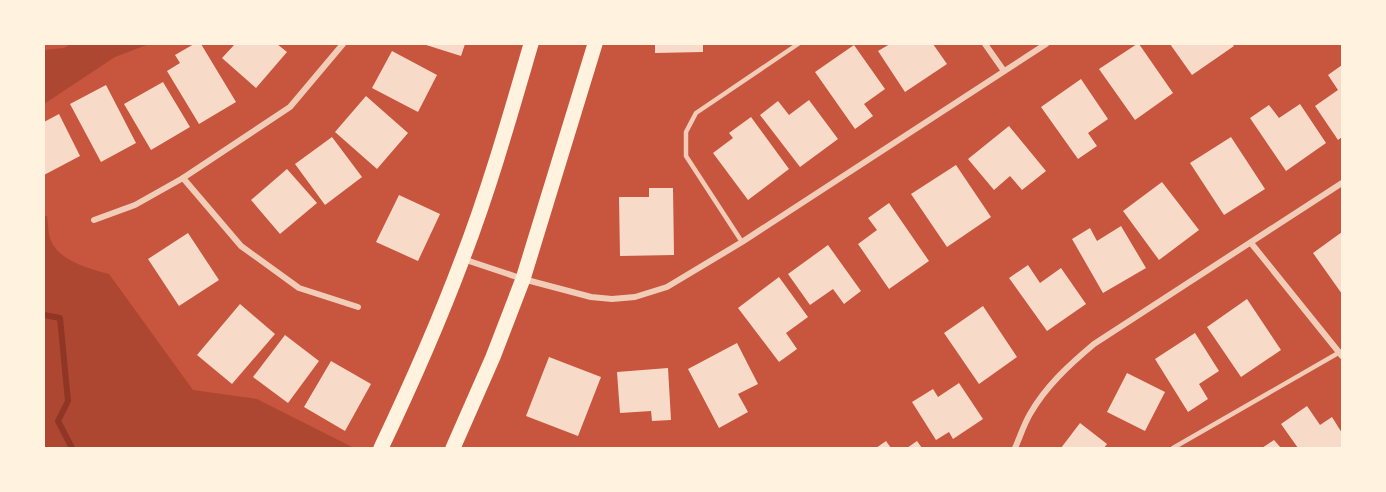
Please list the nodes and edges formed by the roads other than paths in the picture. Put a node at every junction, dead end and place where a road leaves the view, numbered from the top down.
1 (343, 44) edge
2 (531, 44) edge
3 (595, 44) edge
4 (798, 44) edge
5 (985, 44) edge
6 (1046, 44) edge
7 (1004, 71) junction
8 (183, 178) junction
9 (1342, 183) edge
10 (94, 220) dead end
11 (742, 242) junction
12 (1251, 243) junction
13 (463, 259) junction
14 (523, 279) junction
15 (358, 307) dead end
16 (1341, 354) edge
17 (381, 448) edge
18 (453, 448) edge
19 (1015, 448) edge
20 (1173, 448) edge

1 - 8 street
2 - 13 main road
3 - 14 main road
4 - 11 lane
5 - 7 street
6 - 7 street
7 - 11 street
8 - 10 street
8 - 15 street
9 - 12 street
11 - 14 street
12 - 16 street
12 - 19 street
13 - 14 street
13 - 17 main road
14 - 18 main road
16 - 20 lane

